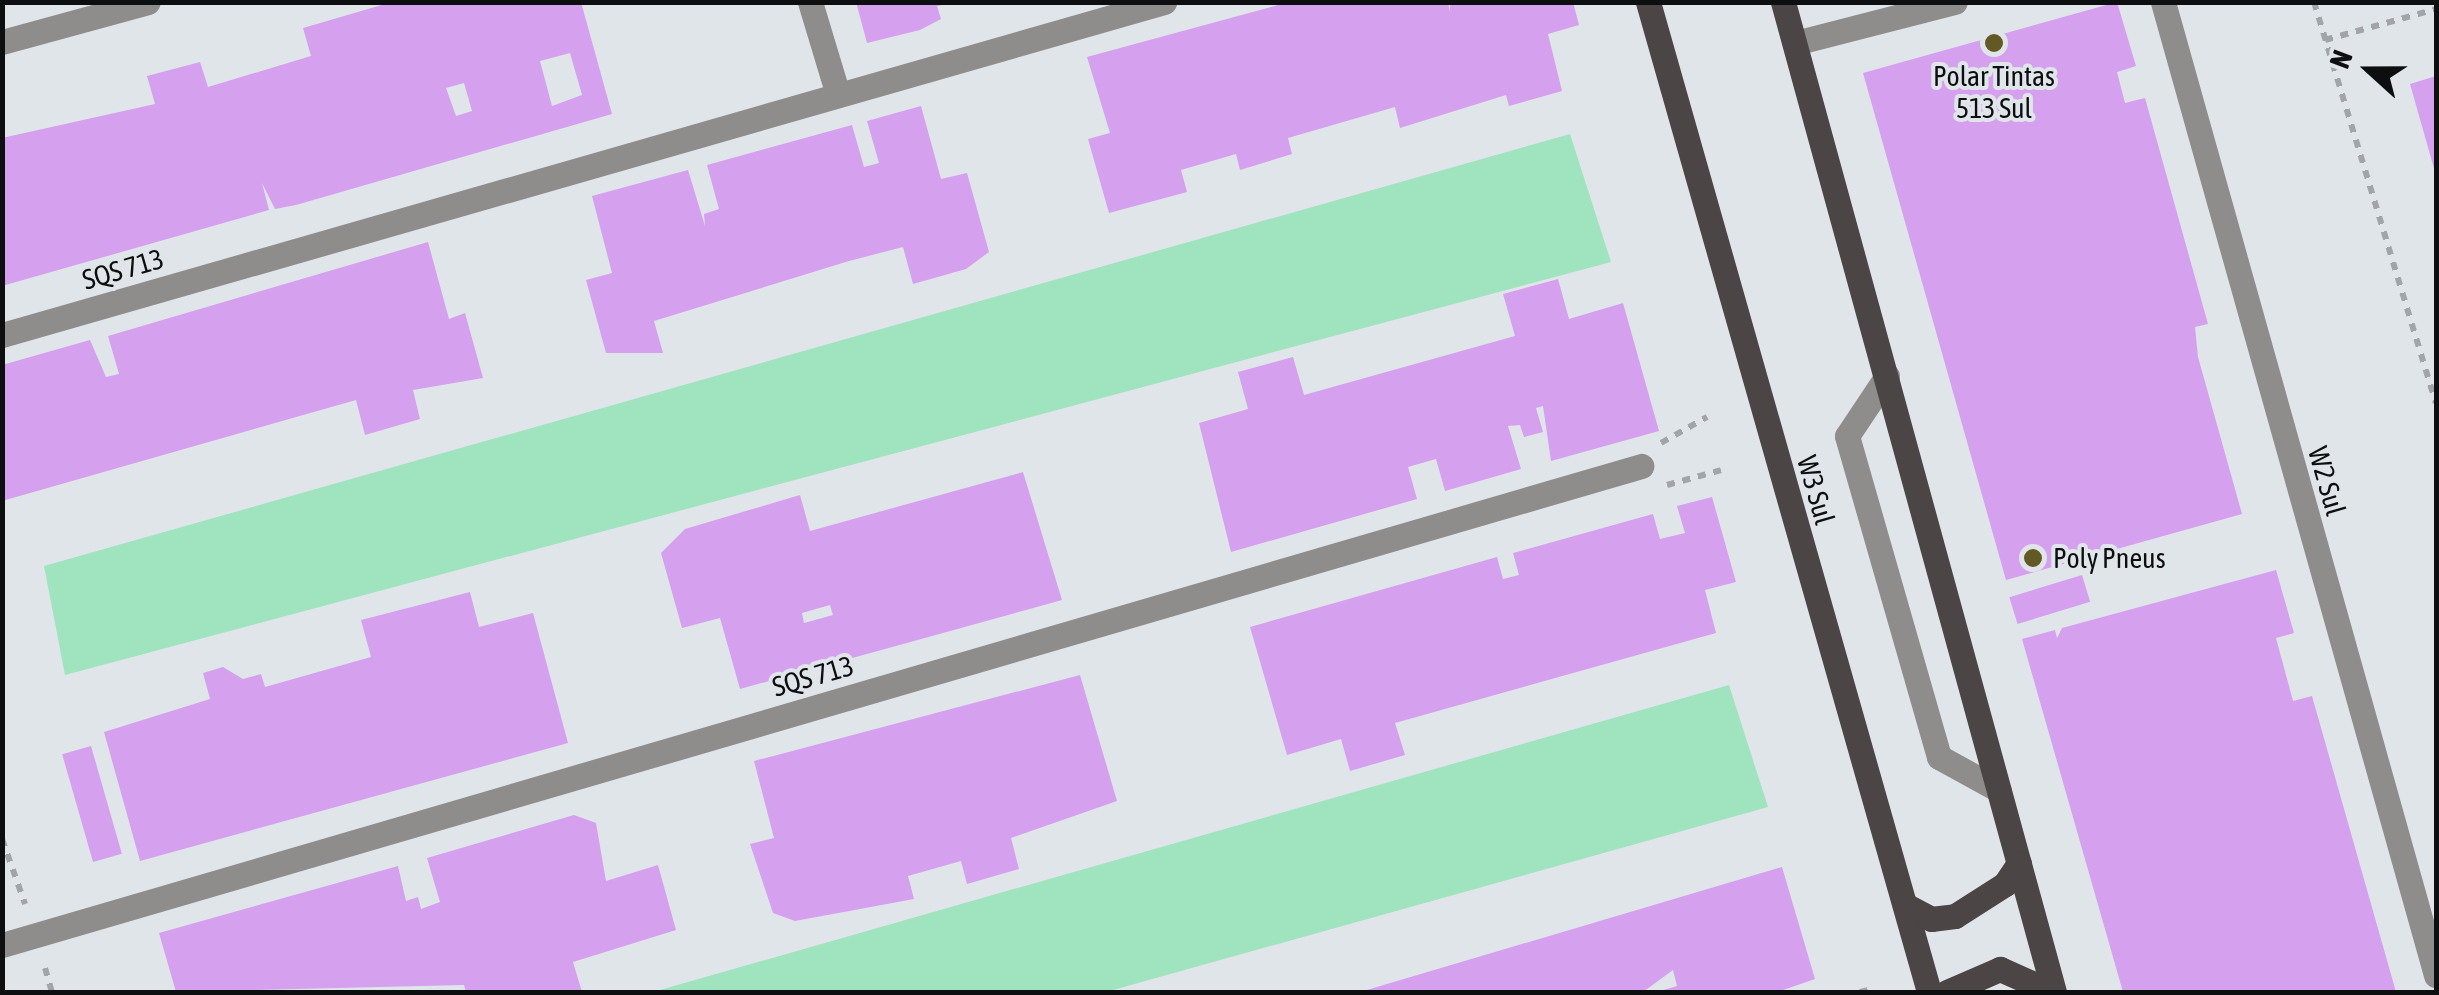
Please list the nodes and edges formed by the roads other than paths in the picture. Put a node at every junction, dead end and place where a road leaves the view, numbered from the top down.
1 (148, 2) edge
2 (810, 2) edge
3 (1164, 2) edge
4 (1648, 2) edge
5 (1783, 2) edge
6 (1955, 2) edge
7 (2163, 2) edge
8 (2, 42) edge
9 (1795, 43) junction
10 (838, 95) junction
11 (2, 335) edge
12 (1887, 376) junction
13 (1641, 466) road end
14 (1999, 790) junction
15 (2020, 864) junction
16 (1905, 905) junction
17 (2, 945) edge
18 (2436, 974) edge
19 (1929, 992) edge
20 (1947, 992) edge
21 (2053, 992) edge

1 - 8 street
2 - 10 street
3 - 10 street, SQS 713
4 - 16 main road, W3 Sul
5 - 9 main road
6 - 9 street
7 - 18 street, W2 Sul
9 - 12 main road
10 - 11 street, SQS 713
12 - 14 main road
12 - 14 street
13 - 17 street, SQS 713
14 - 15 main road
15 - 16 main road
15 - 21 main road
16 - 19 main road, W3 Sul
20 - 21 main road

